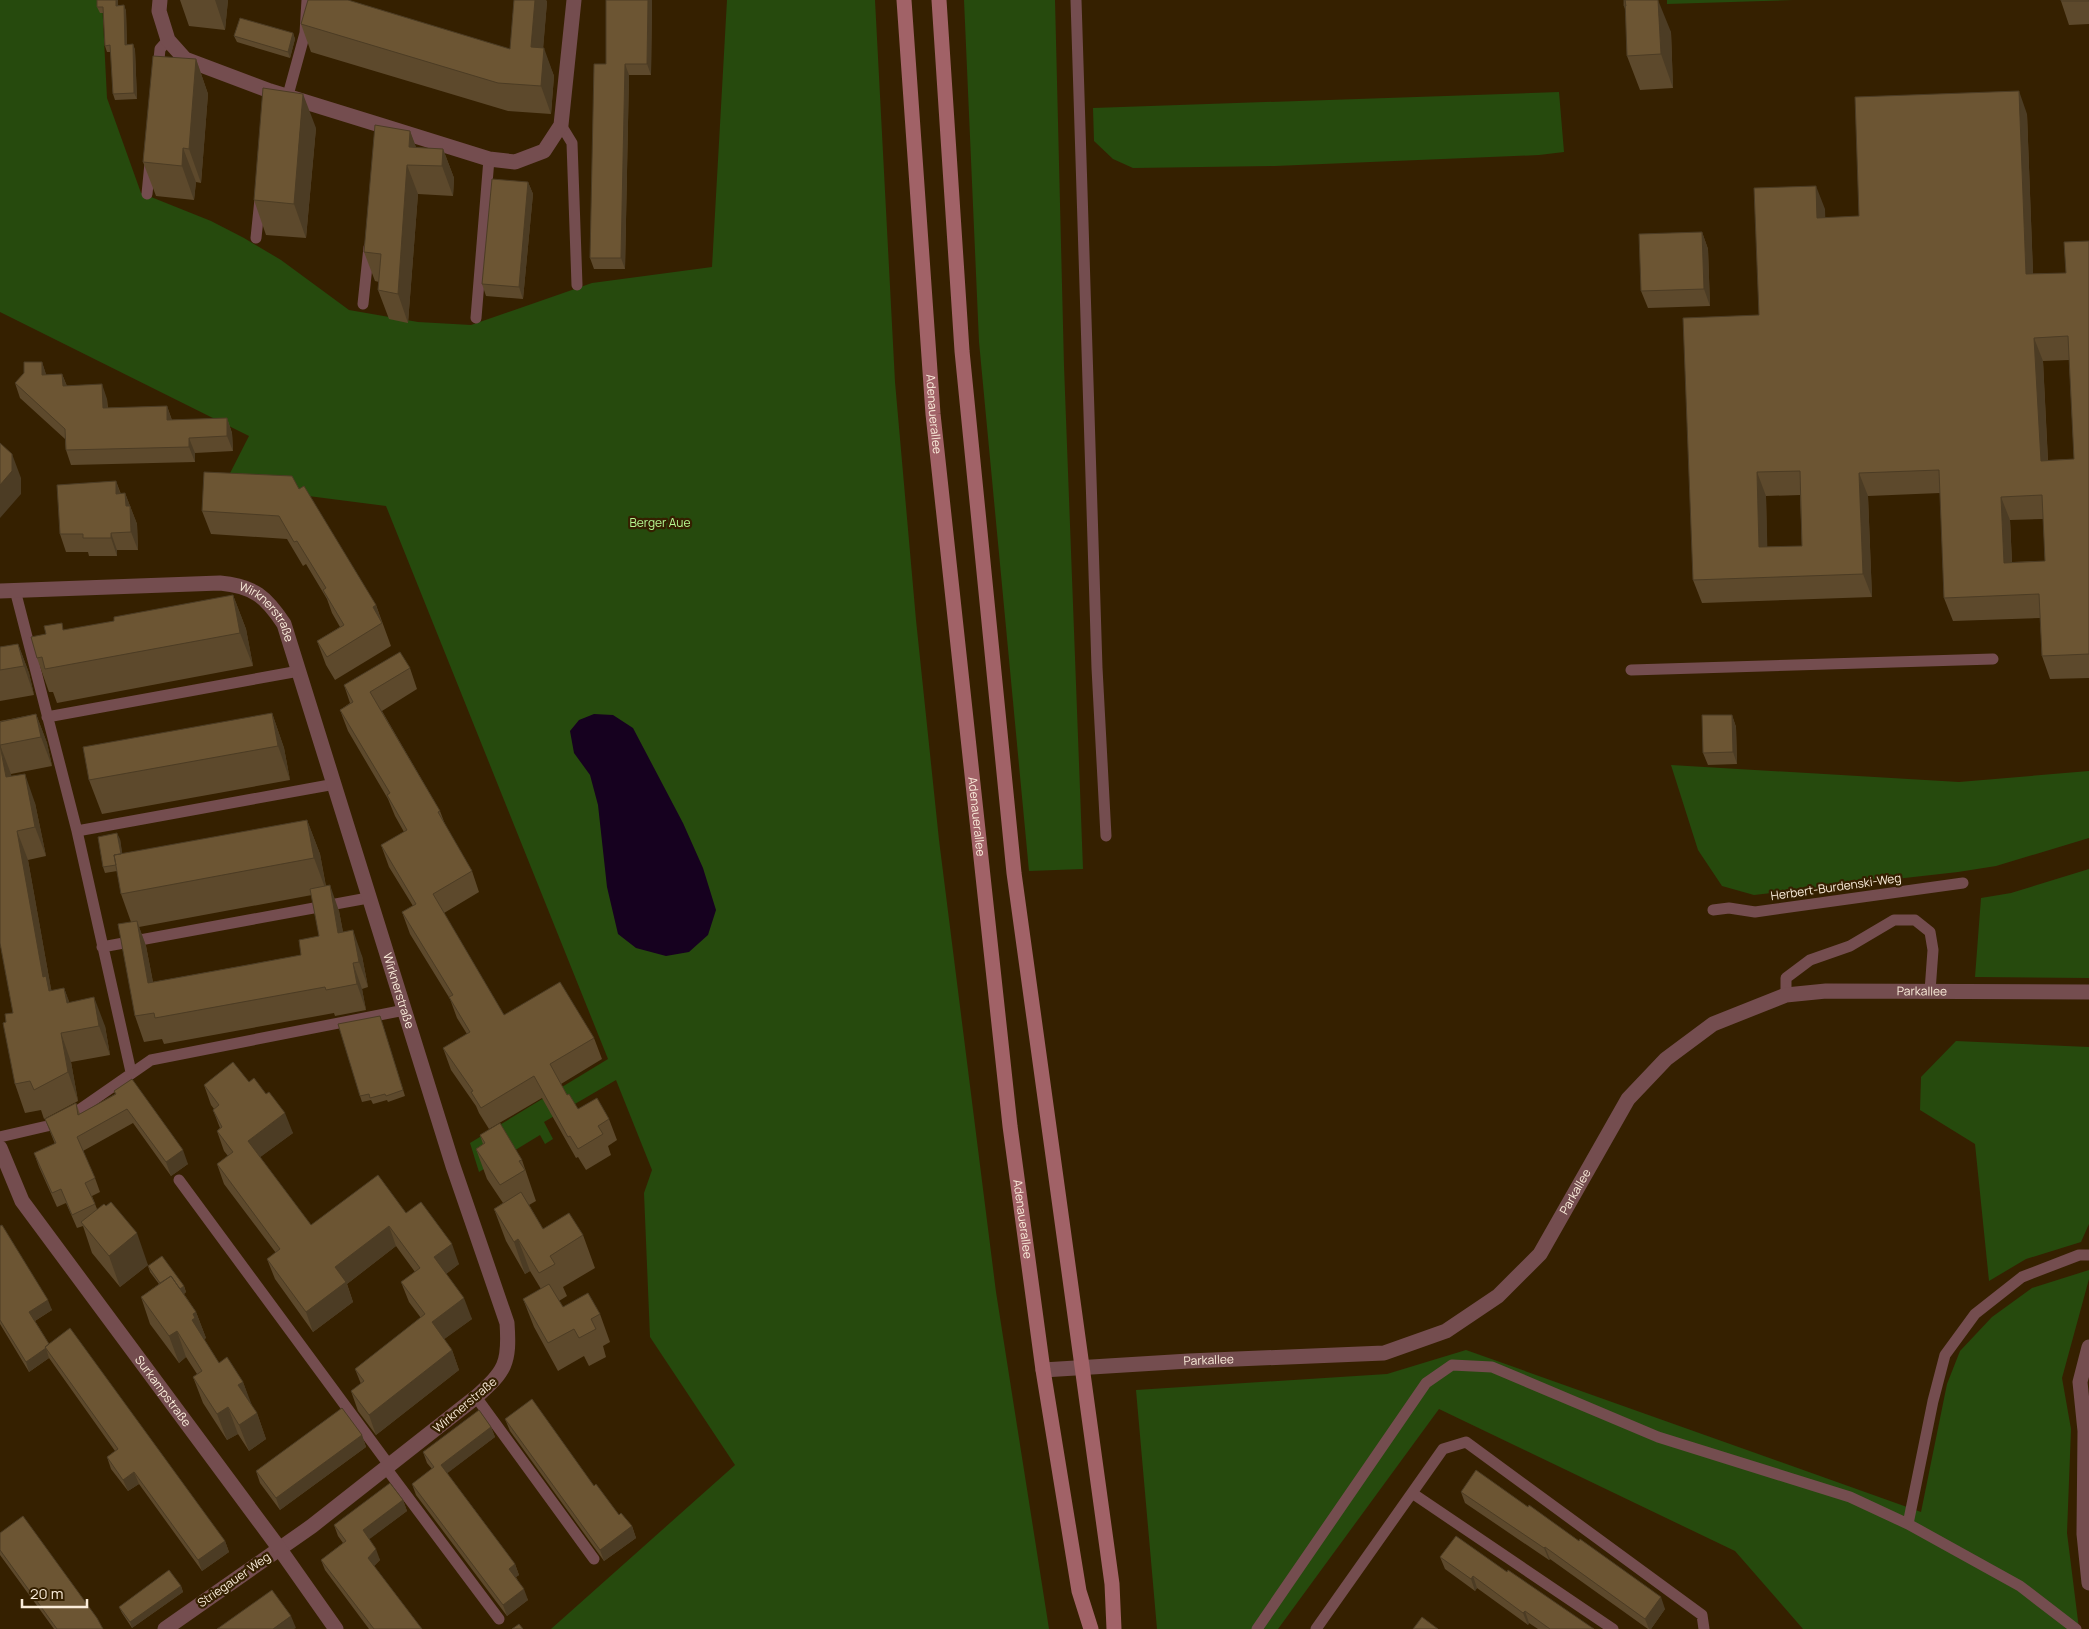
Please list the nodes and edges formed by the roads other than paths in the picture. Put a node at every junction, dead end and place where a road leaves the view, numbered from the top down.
1 (160, 0) edge
2 (307, 0) edge
3 (574, 0) edge
4 (904, 0) edge
5 (939, 0) edge
6 (1076, 0) edge
7 (168, 40) junction
8 (157, 78) edge
9 (288, 95) junction
10 (561, 125) junction
11 (151, 155) edge
12 (490, 160) junction
13 (261, 189) edge
14 (147, 194) edge
15 (370, 234) edge
16 (256, 238) dead end
17 (577, 284) dead end
18 (363, 304) dead end
19 (476, 318) dead end
20 (15, 590) junction
21 (0, 591) edge
22 (1994, 659) dead end
23 (1631, 670) dead end
24 (299, 671) junction
25 (47, 717) junction
26 (335, 784) junction
27 (77, 831) junction
28 (1106, 836) dead end
29 (1963, 883) dead end
30 (368, 898) junction
31 (1713, 910) dead end
32 (102, 947) junction
33 (1930, 991) junction
34 (2089, 992) edge
35 (1786, 996) junction
36 (405, 1010) junction
37 (132, 1072) junction
38 (0, 1137) edge
39 (0, 1148) edge
40 (179, 1180) dead end
41 (2089, 1255) edge
42 (2089, 1347) edge
43 (1081, 1369) junction
44 (1043, 1370) junction
45 (476, 1397) junction
46 (388, 1467) junction
47 (1412, 1493) junction
48 (1908, 1524) junction
49 (279, 1548) junction
50 (594, 1559) dead end
51 (2089, 1583) edge
52 (499, 1619) dead end
53 (165, 1629) edge
54 (336, 1629) edge
55 (1091, 1629) edge
56 (1114, 1629) edge
57 (1257, 1629) edge
58 (1316, 1629) edge
59 (1612, 1629) edge
60 (1704, 1629) edge
61 (2076, 1629) edge

1 - 7 street
2 - 9 lane
3 - 10 street
4 - 44 main road, Adenauerallee
5 - 43 main road
6 - 28 lane
7 - 8 lane
7 - 9 street
9 - 12 street
10 - 12 street
10 - 17 lane
11 - 14 lane
12 - 19 lane
13 - 16 lane
15 - 18 lane
20 - 21 street, Wirknerstraße
20 - 24 street, Wirknerstraße
20 - 25 lane
22 - 23 lane
24 - 25 lane
24 - 26 street, Wirknerstraße
25 - 27 lane
26 - 27 lane
26 - 30 street, Wirknerstraße
27 - 32 lane
29 - 31 lane, Herbert-Burdenski-Weg
30 - 32 lane
30 - 36 street, Wirknerstraße
32 - 37 lane
33 - 34 street, Parkallee
33 - 35 street, Parkallee
33 - 35 lane
35 - 43 street, Parkallee
36 - 37 lane
36 - 45 street, Wirknerstraße
37 - 38 lane
39 - 49 street, Surkampstraße
40 - 46 lane
41 - 48 lane
42 - 51 street
43 - 44 street, Parkallee
43 - 56 main road
44 - 55 main road, Adenauerallee
45 - 46 street, Wirknerstraße
45 - 50 lane
46 - 49 street, Wirknerstraße
46 - 52 lane
47 - 58 lane
47 - 59 lane
47 - 60 lane
48 - 57 lane
48 - 61 lane
49 - 53 street, Striegauer Weg
49 - 54 street, Surkampstraße

